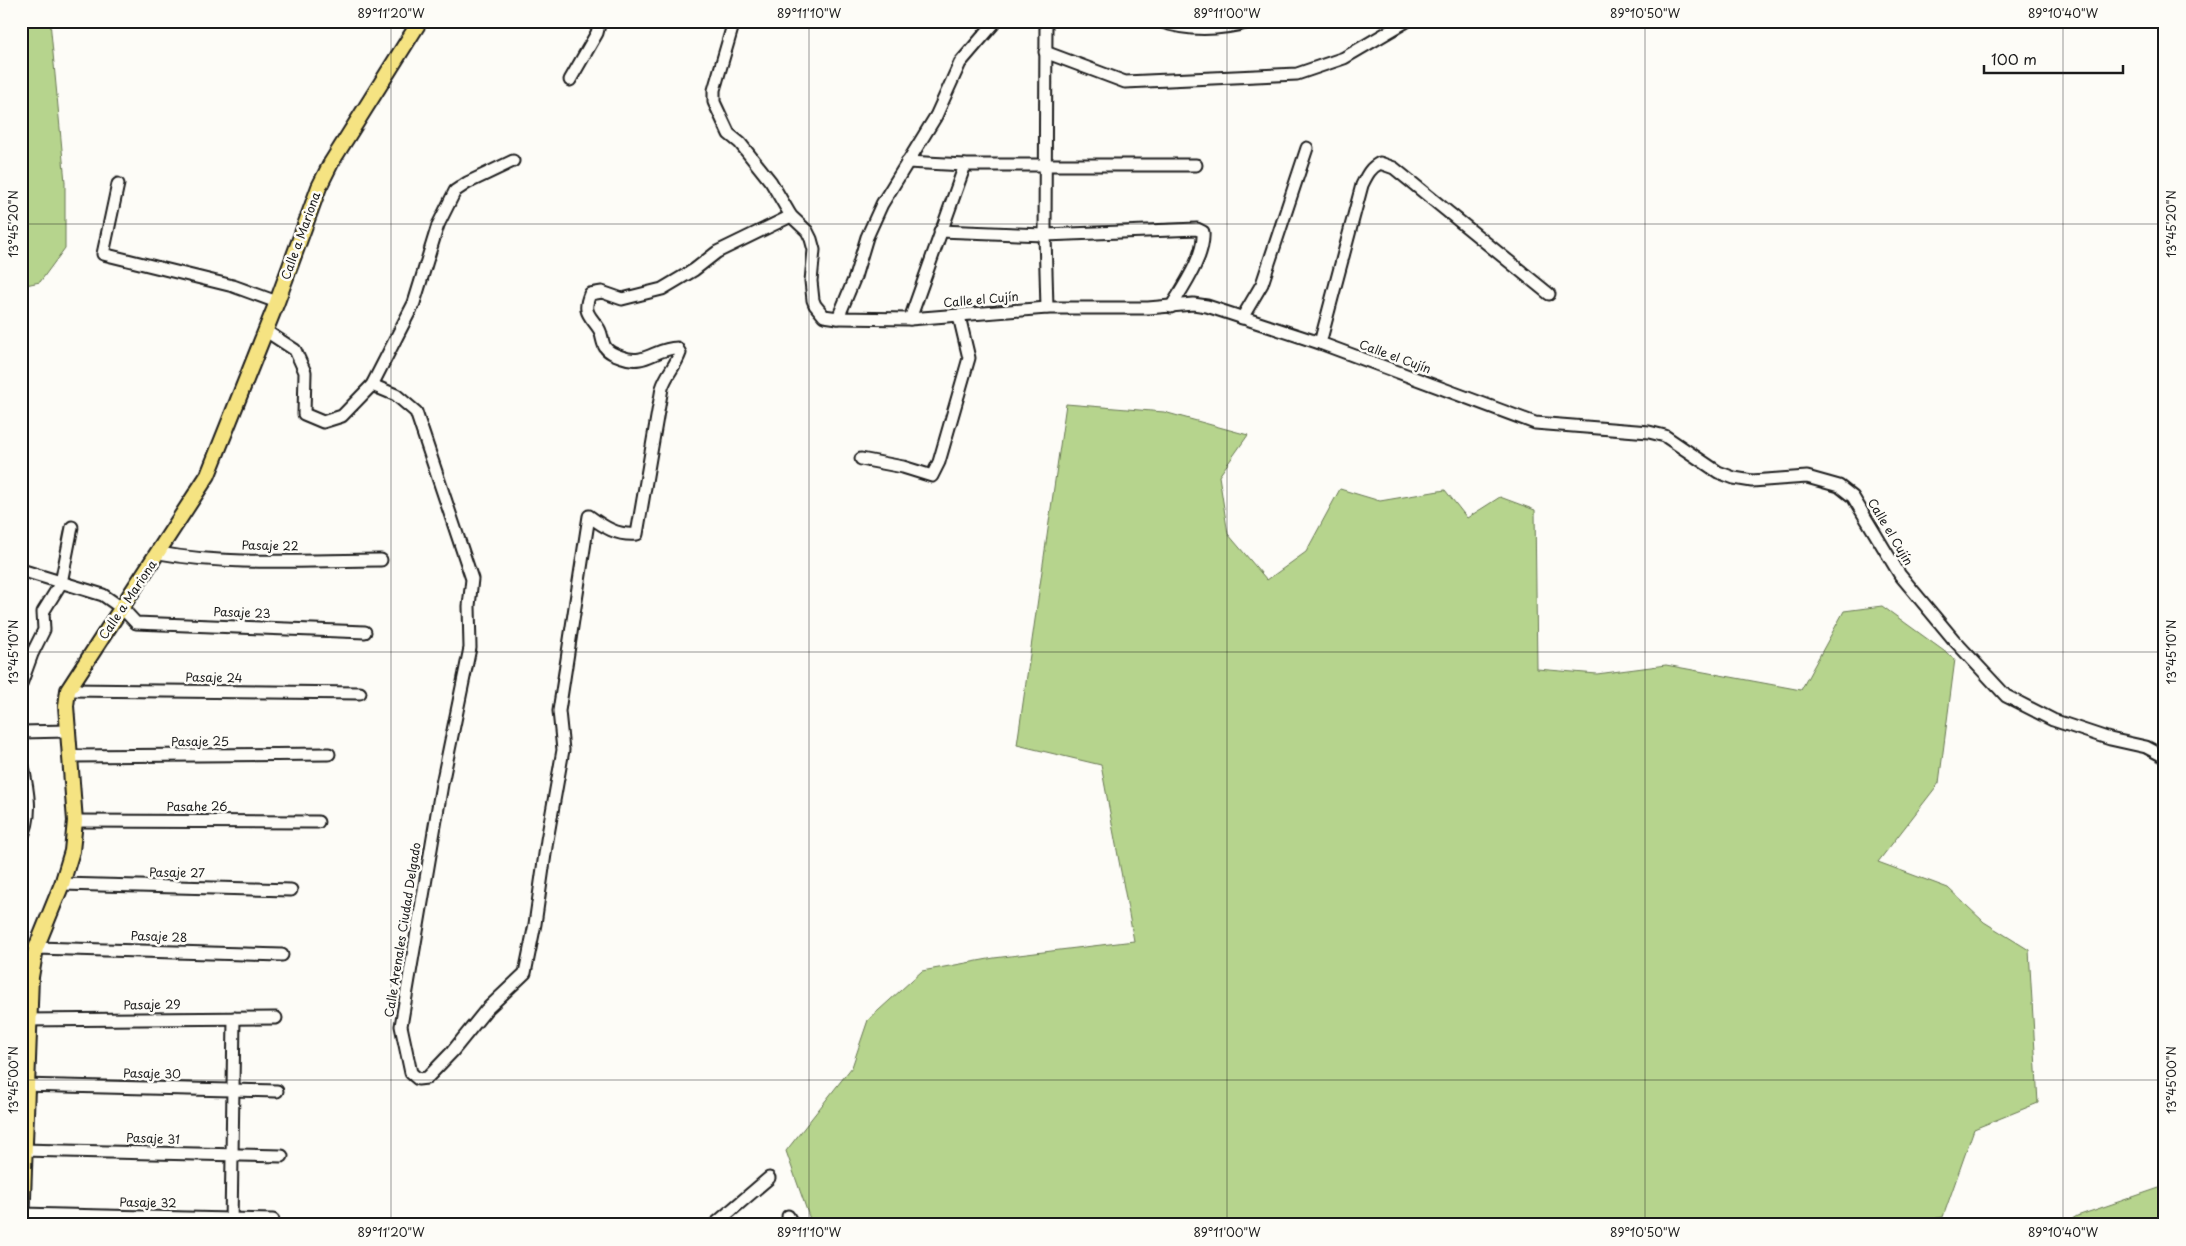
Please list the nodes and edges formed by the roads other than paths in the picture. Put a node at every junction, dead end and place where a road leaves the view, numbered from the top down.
1 (420, 21) edge
2 (600, 21) edge
3 (735, 21) edge
4 (996, 21) edge
5 (1046, 21) edge
6 (1159, 21) edge
7 (1253, 21) edge
8 (1407, 21) edge
9 (1045, 52) junction
10 (570, 80) dead end
11 (1307, 148) dead end
12 (513, 161) dead end
13 (907, 162) junction
14 (965, 164) junction
15 (1046, 165) junction
16 (1196, 165) dead end
17 (118, 184) dead end
18 (791, 216) junction
19 (940, 232) junction
20 (1045, 235) junction
21 (1548, 294) dead end
22 (277, 302) junction
23 (1171, 307) junction
24 (1047, 308) junction
25 (959, 316) junction
26 (838, 318) junction
27 (1242, 318) junction
28 (910, 319) junction
29 (266, 331) junction
30 (1320, 344) junction
31 (372, 385) junction
32 (861, 459) dead end
33 (72, 527) dead end
34 (159, 553) junction
35 (381, 560) dead end
36 (21, 570) edge
37 (61, 583) junction
38 (123, 609) junction
39 (365, 632) dead end
40 (21, 684) edge
41 (68, 690) junction
42 (360, 693) dead end
43 (68, 731) junction
44 (21, 732) edge
45 (329, 754) dead end
46 (71, 756) junction
47 (21, 757) edge
48 (2165, 757) edge
49 (75, 821) junction
50 (318, 822) dead end
51 (21, 839) edge
52 (62, 884) junction
53 (291, 890) dead end
54 (36, 948) junction
55 (282, 954) dead end
56 (26, 977) edge
57 (234, 1018) junction
58 (276, 1018) dead end
59 (25, 1021) edge
60 (24, 1085) edge
61 (234, 1090) junction
62 (277, 1092) dead end
63 (22, 1150) edge
64 (232, 1155) junction
65 (282, 1156) dead end
66 (769, 1178) dead end
67 (22, 1218) edge
68 (274, 1220) dead end
69 (231, 1222) edge
70 (714, 1225) edge

1 - 22 main road, Calle a Mariona
2 - 10 street
3 - 18 street, Calle el Cujín
4 - 13 street
5 - 9 street
6 - 7 street
8 - 9 street
9 - 15 street
11 - 27 street
12 - 31 street
13 - 14 street
13 - 26 street
14 - 15 street
14 - 19 street
15 - 16 street
15 - 20 street
17 - 22 street
18 - 26 street, Calle el Cujín
18 - 31 street, Calle Arenales Ciudad Delgado
19 - 20 street
19 - 28 street
20 - 23 street
20 - 24 street
21 - 30 street
22 - 29 main road, Calle a Mariona
23 - 24 street, Calle el Cujín
23 - 27 street, Calle el Cujín
24 - 25 street, Calle el Cujín
25 - 28 street, Calle el Cujín
25 - 32 street
26 - 28 street, Calle el Cujín
27 - 30 street, Calle el Cujín
29 - 31 street
29 - 34 main road, Calle a Mariona
30 - 48 street, Calle el Cujín
33 - 37 street
34 - 35 street, Pasaje 22
34 - 38 main road, Calle a Mariona
36 - 37 street, Pasaje 23
37 - 38 street, Pasaje 23
37 - 40 street
38 - 39 street, Pasaje 23
38 - 41 main road, Calle a Mariona
41 - 42 street, Pasaje 24
41 - 43 main road
43 - 44 street
43 - 46 main road
45 - 46 street, Pasaje 25
46 - 49 main road
47 - 51 street
49 - 50 street, Pasahe 26
49 - 52 main road
52 - 53 street, Pasaje 27
52 - 54 main road
54 - 55 street, Pasaje 28
54 - 56 main road
56 - 59 main road
57 - 58 street, Pasaje 29
57 - 59 street, Pasaje 29
57 - 61 street
59 - 60 main road
60 - 61 street, Pasaje 30
60 - 63 main road
61 - 62 street, Pasaje 30
61 - 64 street
63 - 64 street, Pasaje 31
63 - 67 main road
64 - 65 street, Pasaje 31
64 - 69 street
66 - 70 street
67 - 69 street, Pasaje 32
68 - 69 street, Pasaje 32

